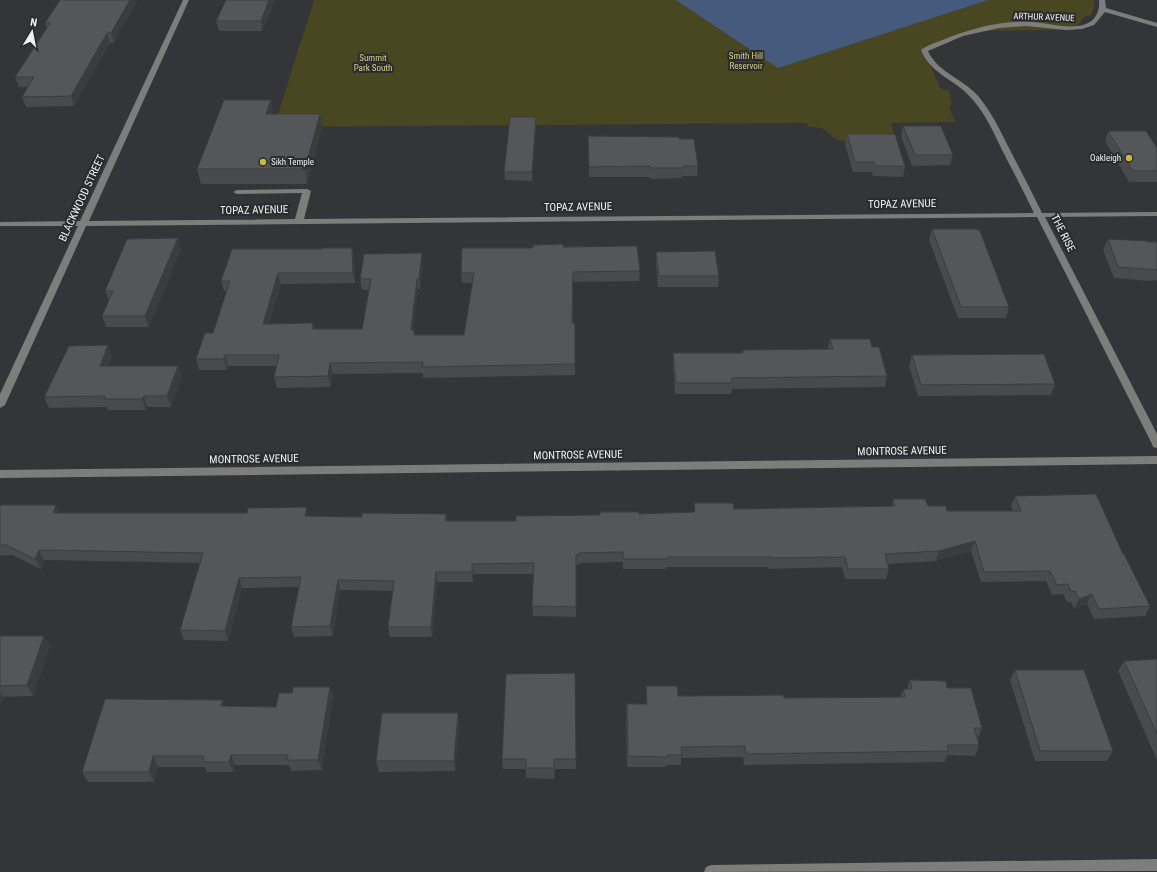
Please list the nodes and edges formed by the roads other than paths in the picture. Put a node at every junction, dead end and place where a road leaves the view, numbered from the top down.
1 (186, 0) edge
2 (1102, 0) edge
3 (1103, 9) junction
4 (1157, 25) edge
5 (924, 50) joint
6 (237, 192) dead end
7 (1040, 214) junction
8 (1157, 214) edge
9 (299, 221) junction
10 (83, 223) junction
11 (0, 224) edge
12 (0, 406) edge
13 (1157, 444) edge
14 (1157, 460) edge
15 (0, 474) edge
16 (1157, 865) edge
17 (711, 872) edge

1 - 10 street, BLACKWOOD STREET
2 - 3 street
3 - 4 street
3 - 5 street, ARTHUR AVENUE
5 - 7 street, THE RISE
6 - 9 street
7 - 8 street, TOPAZ AVENUE
7 - 9 street, TOPAZ AVENUE
7 - 13 street, THE RISE
9 - 10 street, TOPAZ AVENUE
10 - 11 street, TOPAZ AVENUE
10 - 12 street, BLACKWOOD STREET
14 - 15 street, MONTROSE AVENUE
16 - 17 street

